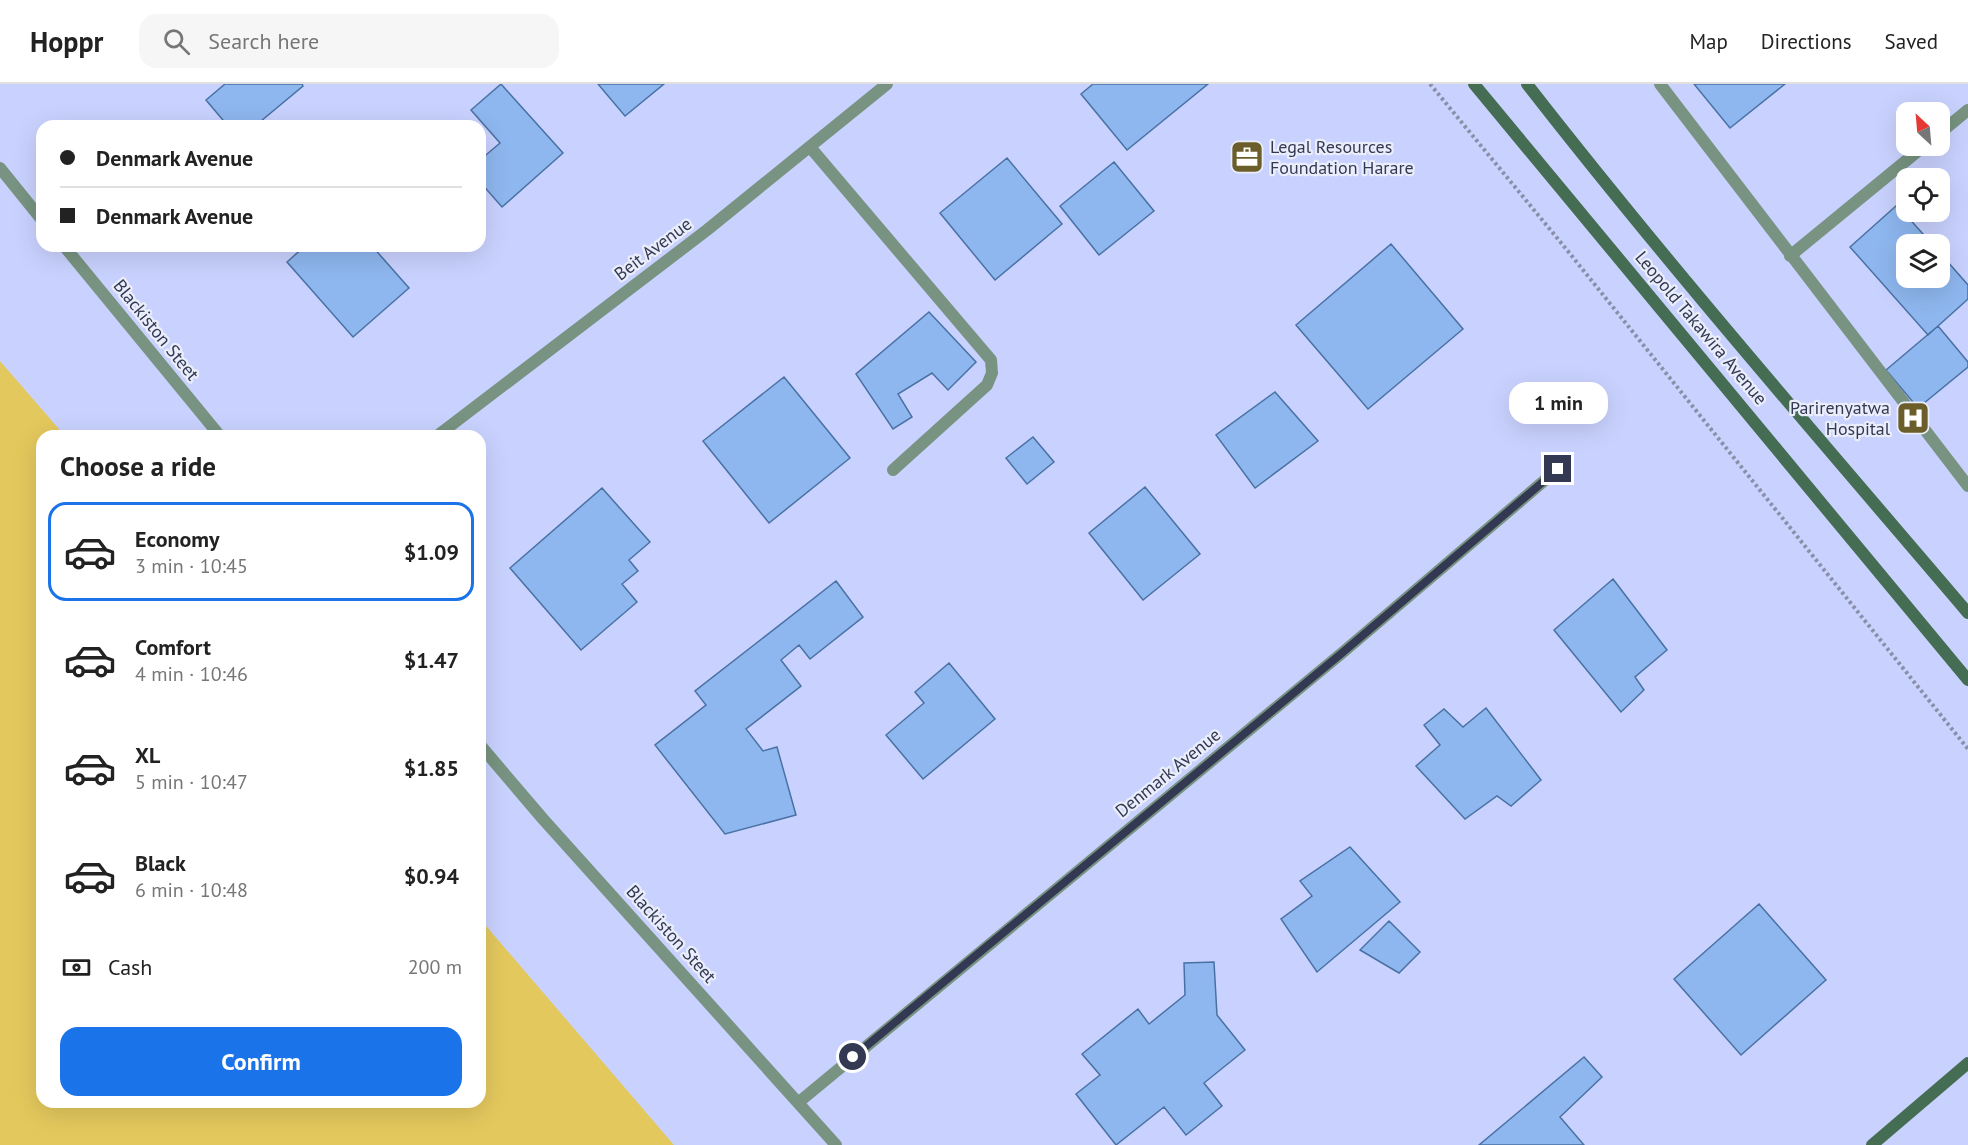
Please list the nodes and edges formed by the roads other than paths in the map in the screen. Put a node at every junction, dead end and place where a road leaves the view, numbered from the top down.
1 (887, 84) edge
2 (1474, 84) edge
3 (1527, 84) edge
4 (1660, 84) edge
5 (1968, 110) edge
6 (1950, 125) edge
7 (810, 147) junction
8 (1912, 156) edge
9 (0, 168) edge
10 (36, 212) edge
11 (69, 252) edge
12 (1790, 256) junction
13 (215, 430) edge
14 (445, 430) edge
15 (1558, 469) dead end
16 (893, 470) dead end
17 (1968, 486) edge
18 (1968, 613) edge
19 (1968, 680) edge
20 (486, 752) edge
21 (1968, 1063) edge
22 (799, 1102) junction
23 (836, 1145) edge
24 (1872, 1145) edge

1 - 7 street, Beit Avenue
2 - 19 main road, Leopold Takawira Avenue
3 - 18 main road, Leopold Takawira Avenue
4 - 12 street
5 - 6 street
7 - 14 street, Beit Avenue
7 - 16 street
8 - 12 street
9 - 10 street
11 - 13 street, Blackiston Steet
12 - 17 street
15 - 22 street, Denmark Avenue
20 - 22 street, Blackiston Steet
21 - 24 main road
22 - 23 street, Blackiston Steet

